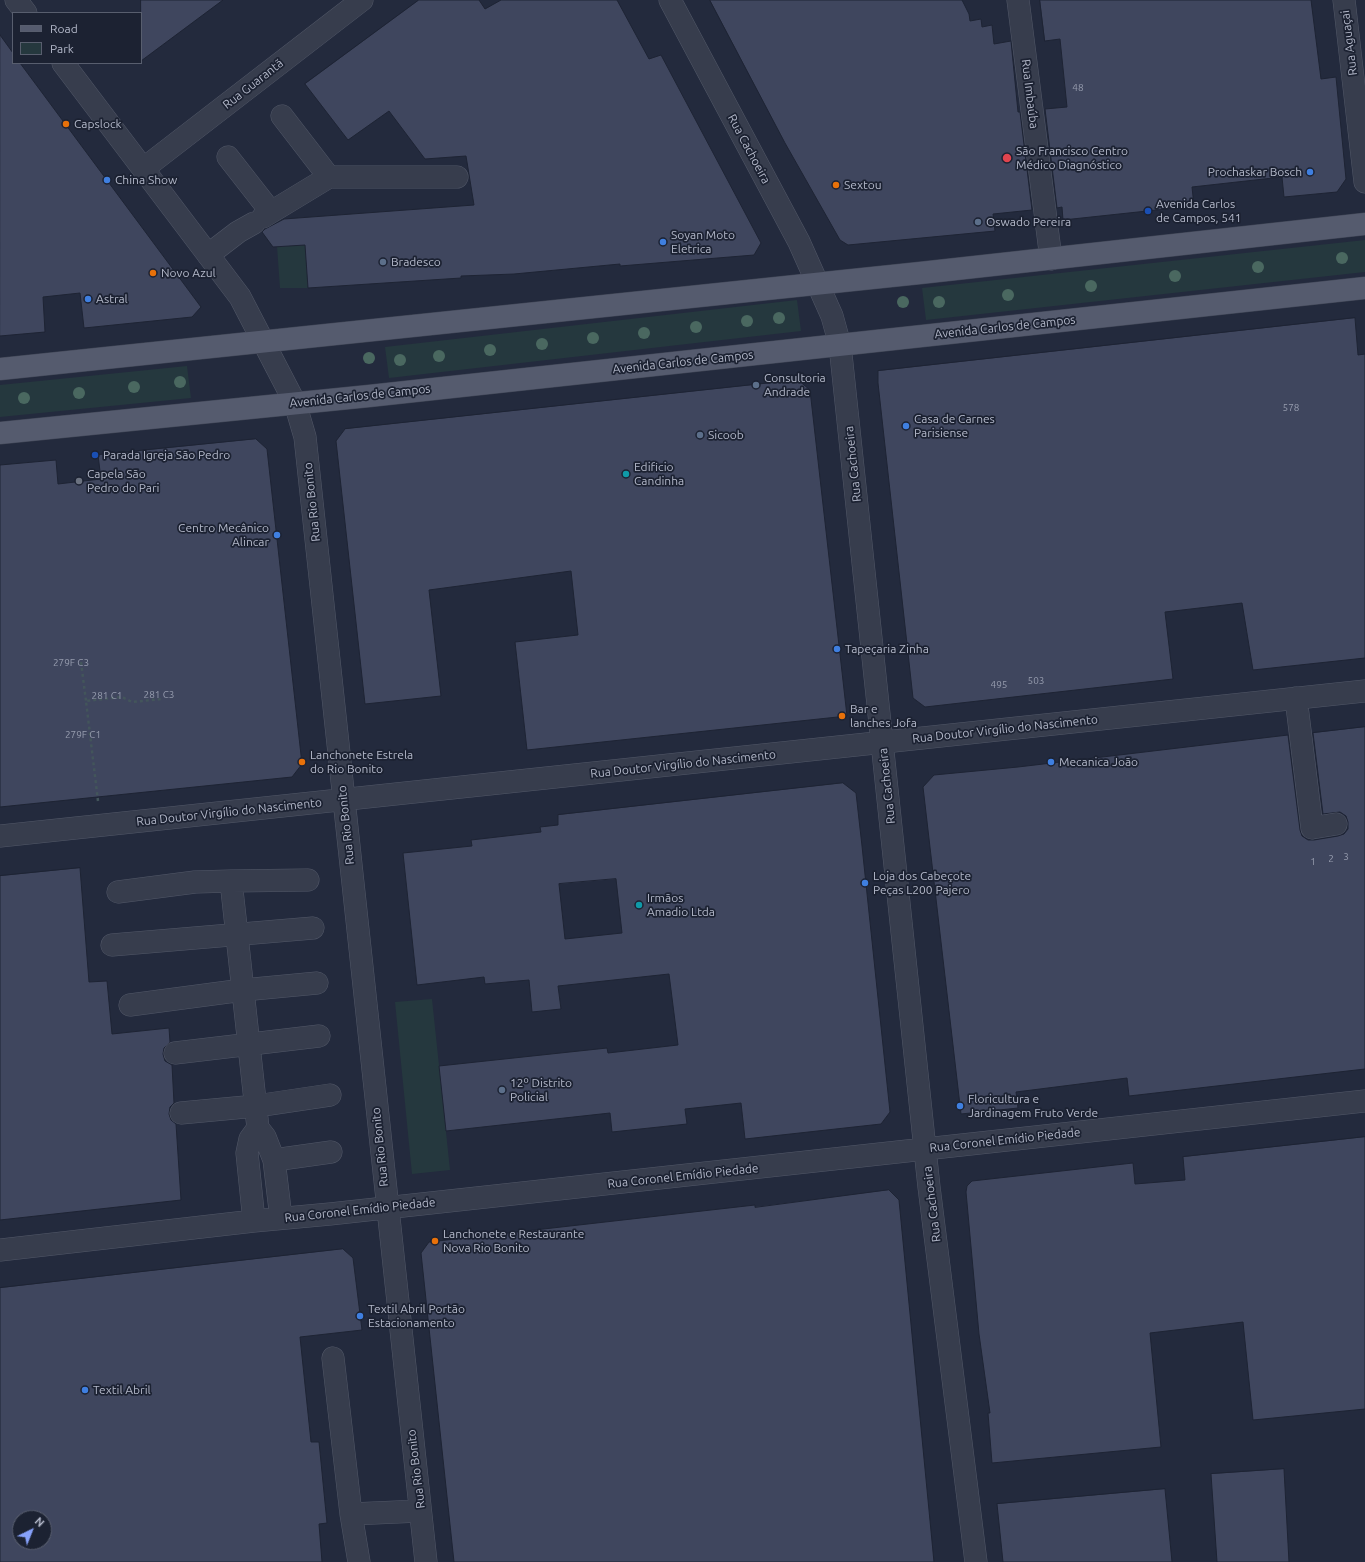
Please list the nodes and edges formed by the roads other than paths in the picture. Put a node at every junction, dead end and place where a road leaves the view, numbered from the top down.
1 (16, 0) edge
2 (362, 0) edge
3 (670, 0) edge
4 (1018, 0) edge
5 (1344, 0) edge
6 (25, 12) edge
7 (64, 64) edge
8 (282, 116) dead end
9 (228, 157) dead end
10 (143, 169) junction
11 (329, 177) junction
12 (457, 177) dead end
13 (1365, 182) edge
14 (263, 217) junction
15 (1365, 224) edge
16 (208, 255) junction
17 (1051, 259) junction
18 (818, 283) junction
19 (1365, 288) edge
20 (263, 342) junction
21 (840, 345) junction
22 (0, 369) edge
23 (295, 403) junction
24 (0, 433) edge
25 (1365, 691) edge
26 (1296, 698) junction
27 (883, 742) junction
28 (344, 800) junction
29 (1336, 824) dead end
30 (0, 836) edge
31 (308, 880) dead end
32 (231, 881) junction
33 (118, 892) dead end
34 (313, 928) dead end
35 (237, 935) junction
36 (112, 945) dead end
37 (317, 983) dead end
38 (243, 990) junction
39 (130, 1005) dead end
40 (318, 1036) dead end
41 (249, 1045) junction
42 (175, 1053) dead end
43 (330, 1095) dead end
44 (1365, 1101) edge
45 (256, 1106) junction
46 (181, 1113) dead end
47 (258, 1128) junction
48 (925, 1149) junction
49 (331, 1152) dead end
50 (274, 1160) junction
51 (386, 1208) junction
52 (281, 1218) junction
53 (254, 1221) junction
54 (0, 1250) edge
55 (333, 1358) dead end
56 (420, 1511) junction
57 (351, 1514) junction
58 (359, 1562) edge
59 (426, 1562) edge
60 (976, 1562) edge

1 - 6 street
2 - 10 street, Rua Guarantã
3 - 18 street, Rua Cachoeira
4 - 17 street, Rua Imbaúba
5 - 13 street, Rua Aguaçai
7 - 10 street, Rua Rio Bonito
8 - 11 street
9 - 14 street
10 - 16 street, Rua Rio Bonito
11 - 12 street
11 - 14 street
14 - 16 street
15 - 17 main road
16 - 20 street, Rua Rio Bonito
17 - 18 main road
18 - 20 main road
18 - 21 street, Rua Cachoeira
19 - 21 main road, Avenida Carlos de Campos
20 - 22 main road
20 - 23 street, Rua Rio Bonito
21 - 23 main road, Avenida Carlos de Campos
21 - 27 street, Rua Cachoeira
23 - 24 main road, Avenida Carlos de Campos
23 - 28 street, Rua Rio Bonito
25 - 26 street, Rua Doutor Virgílio do Nascimento
26 - 27 street, Rua Doutor Virgílio do Nascimento
26 - 29 street
27 - 28 street, Rua Doutor Virgílio do Nascimento
27 - 48 street, Rua Cachoeira
28 - 30 street, Rua Doutor Virgílio do Nascimento
28 - 51 street, Rua Rio Bonito
31 - 32 street
32 - 33 street
32 - 35 street
34 - 35 street
35 - 36 street
35 - 38 street
37 - 38 street
38 - 39 street
38 - 41 street
40 - 41 street
41 - 42 street
41 - 45 street
43 - 45 street
44 - 48 street, Rua Coronel Emídio Piedade
45 - 46 street
45 - 47 street
47 - 50 street
47 - 53 street
48 - 51 street, Rua Coronel Emídio Piedade
48 - 60 street, Rua Cachoeira
49 - 50 street
50 - 52 street
51 - 52 street, Rua Coronel Emídio Piedade
51 - 56 street, Rua Rio Bonito
52 - 53 street, Rua Coronel Emídio Piedade
53 - 54 street, Rua Coronel Emídio Piedade
55 - 57 street
56 - 57 street
56 - 59 street, Rua Rio Bonito
57 - 58 street

